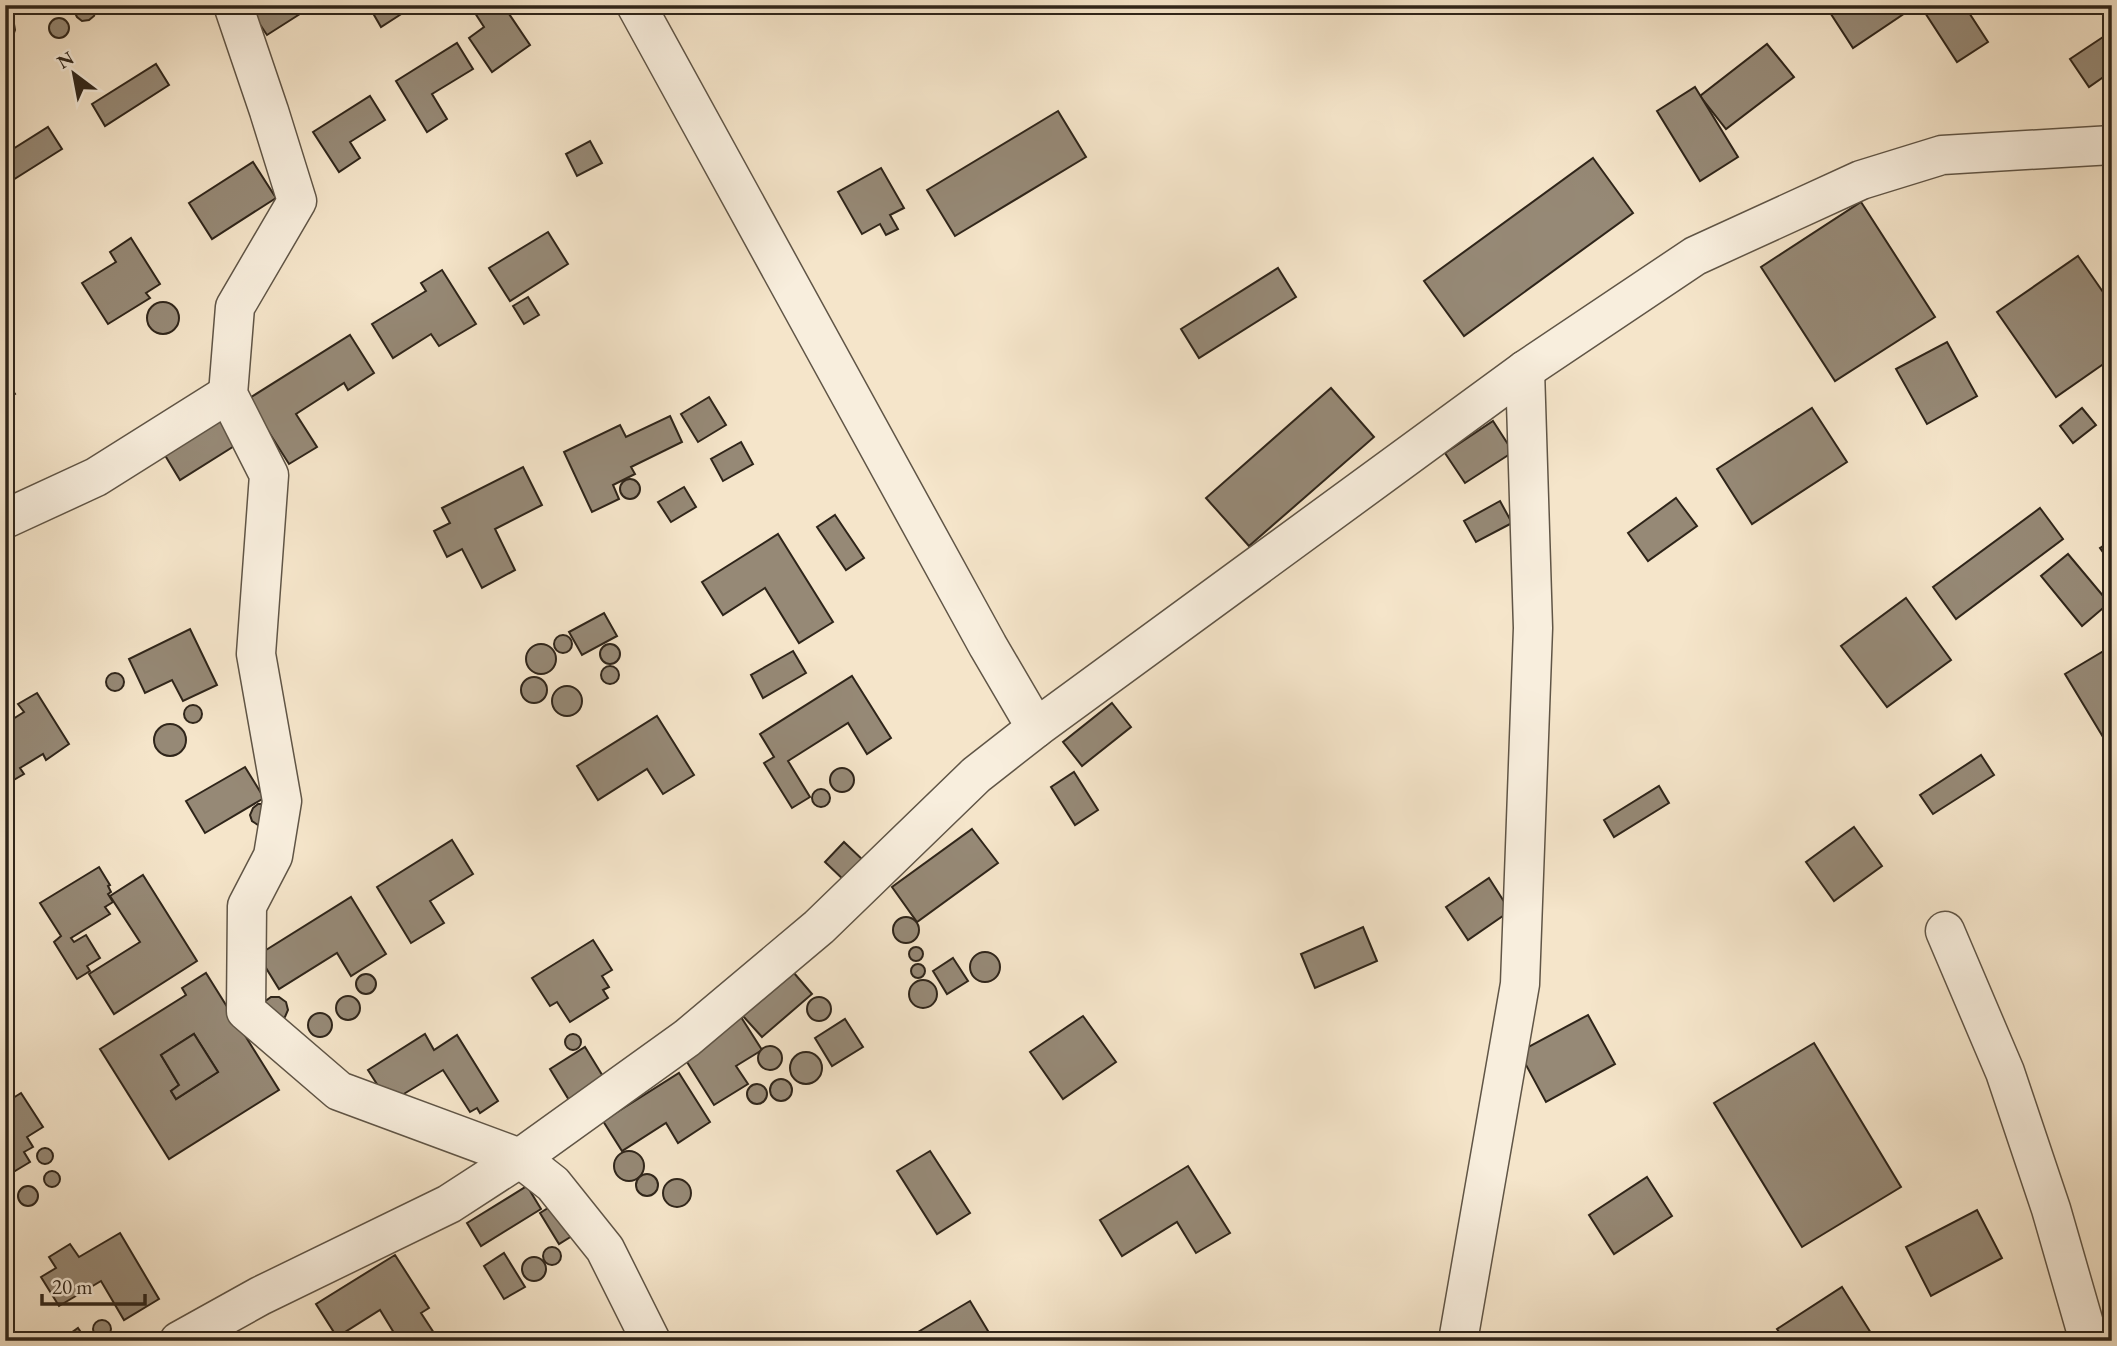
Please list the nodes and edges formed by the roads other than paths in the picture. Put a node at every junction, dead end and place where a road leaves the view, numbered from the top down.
1 (233, 5) edge
2 (636, 5) edge
3 (2112, 145) edge
4 (1525, 370) junction
5 (228, 394) junction
6 (5, 519) edge
7 (1036, 728) junction
8 (1945, 931) dead end
9 (520, 1158) junction
10 (179, 1341) edge
11 (651, 1341) edge
12 (1458, 1341) edge
13 (2089, 1341) edge

1 - 5 street
2 - 7 street
3 - 4 street
4 - 7 street
4 - 12 street
5 - 6 street
5 - 9 street
7 - 9 street
8 - 13 street
9 - 10 street
9 - 11 street

